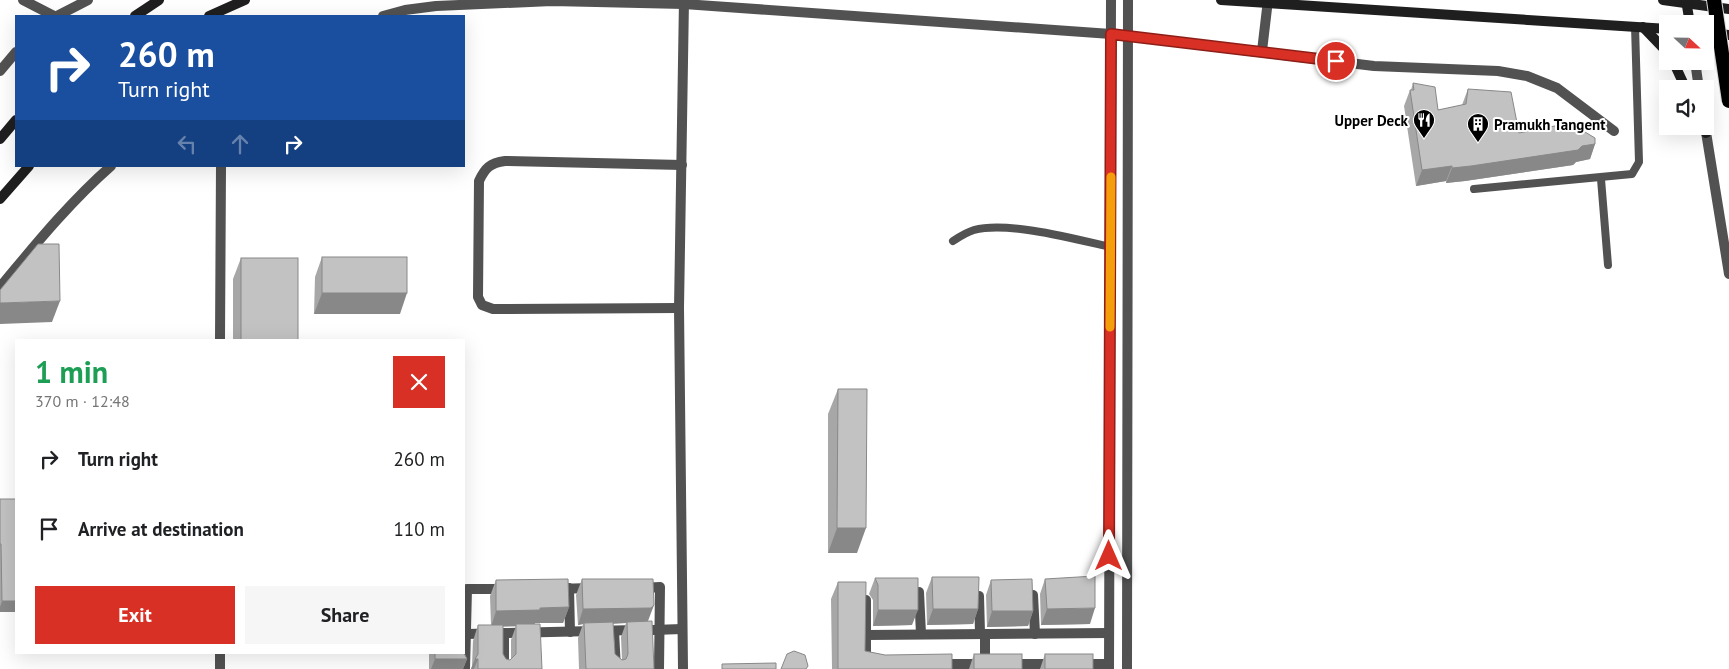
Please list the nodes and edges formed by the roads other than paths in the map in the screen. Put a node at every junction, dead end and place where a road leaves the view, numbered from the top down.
1 (23, 0) edge
2 (88, 0) edge
3 (245, 0) edge
4 (1111, 0) edge
5 (1128, 0) edge
6 (1221, 0) edge
7 (1663, 0) edge
8 (1714, 0) edge
9 (156, 1) edge
10 (1687, 1) edge
11 (684, 2) edge
12 (1268, 2) edge
13 (1729, 9) edge
14 (222, 13) edge
15 (53, 15) edge
16 (57, 15) edge
17 (136, 15) edge
18 (387, 15) edge
19 (1689, 15) edge
20 (1639, 26) junction
21 (1659, 28) edge
22 (1714, 33) edge
23 (1111, 34) junction
24 (1729, 35) edge
25 (1127, 36) junction
26 (1659, 45) edge
27 (1262, 51) junction
28 (15, 53) edge
29 (0, 71) edge
30 (1729, 101) edge
31 (15, 121) edge
32 (1614, 131) dead end
33 (1705, 135) edge
34 (0, 139) edge
35 (682, 165) junction
36 (28, 167) edge
37 (110, 167) edge
38 (221, 167) edge
39 (1600, 179) junction
40 (1474, 189) dead end
41 (0, 199) edge
42 (953, 241) dead end
43 (1110, 247) junction
44 (1608, 265) dead end
45 (1729, 274) edge
46 (0, 287) edge
47 (679, 308) junction
48 (220, 339) edge
49 (569, 588) junction
50 (605, 588) edge
51 (633, 588) edge
52 (513, 589) edge
53 (541, 589) edge
54 (920, 592) edge
55 (1033, 595) edge
56 (979, 596) edge
57 (866, 600) edge
58 (659, 629) junction
59 (682, 629) junction
60 (614, 631) junction
61 (570, 632) junction
62 (504, 633) junction
63 (466, 634) junction
64 (921, 634) junction
65 (983, 634) junction
66 (1035, 634) junction
67 (1109, 634) junction
68 (866, 635) junction
69 (220, 654) edge
70 (874, 664) edge
71 (927, 664) edge
72 (993, 664) junction
73 (956, 666) edge
74 (1025, 666) edge
75 (1109, 666) edge
76 (220, 669) edge
77 (465, 669) edge
78 (504, 669) edge
79 (616, 669) edge
80 (658, 669) edge
81 (683, 669) edge
82 (1127, 669) edge

1 - 15 street
2 - 16 street
3 - 14 main road
4 - 23 street
5 - 25 street
6 - 12 main road
7 - 10 main road
8 - 30 highway, bridge
9 - 17 main road
10 - 13 main road
10 - 19 main road
11 - 18 street
11 - 23 street
11 - 35 street
12 - 20 main road
12 - 27 street
20 - 21 main road
20 - 26 main road
20 - 39 lane
22 - 24 main road
23 - 25 street
23 - 43 street
25 - 27 street
25 - 82 street
27 - 32 street
28 - 29 street
31 - 34 main road
33 - 45 street
35 - 47 street
35 - 47 street
36 - 41 main road
37 - 46 street
38 - 48 street
39 - 40 lane
39 - 44 lane
42 - 43 lane
43 - 67 street
47 - 59 street
49 - 50 street
49 - 53 street
49 - 61 street
51 - 58 street
52 - 63 street
54 - 64 street
55 - 66 street
56 - 65 street
57 - 68 street
58 - 59 street
58 - 60 street
58 - 80 street
59 - 81 street
60 - 61 street
60 - 79 street
61 - 62 street
62 - 63 street
62 - 78 street
63 - 77 street
64 - 65 street
64 - 68 street
65 - 66 street
65 - 72 street
66 - 67 street
67 - 75 street
68 - 70 street
69 - 76 street
71 - 73 street
72 - 73 street
72 - 74 street
74 - 75 street

